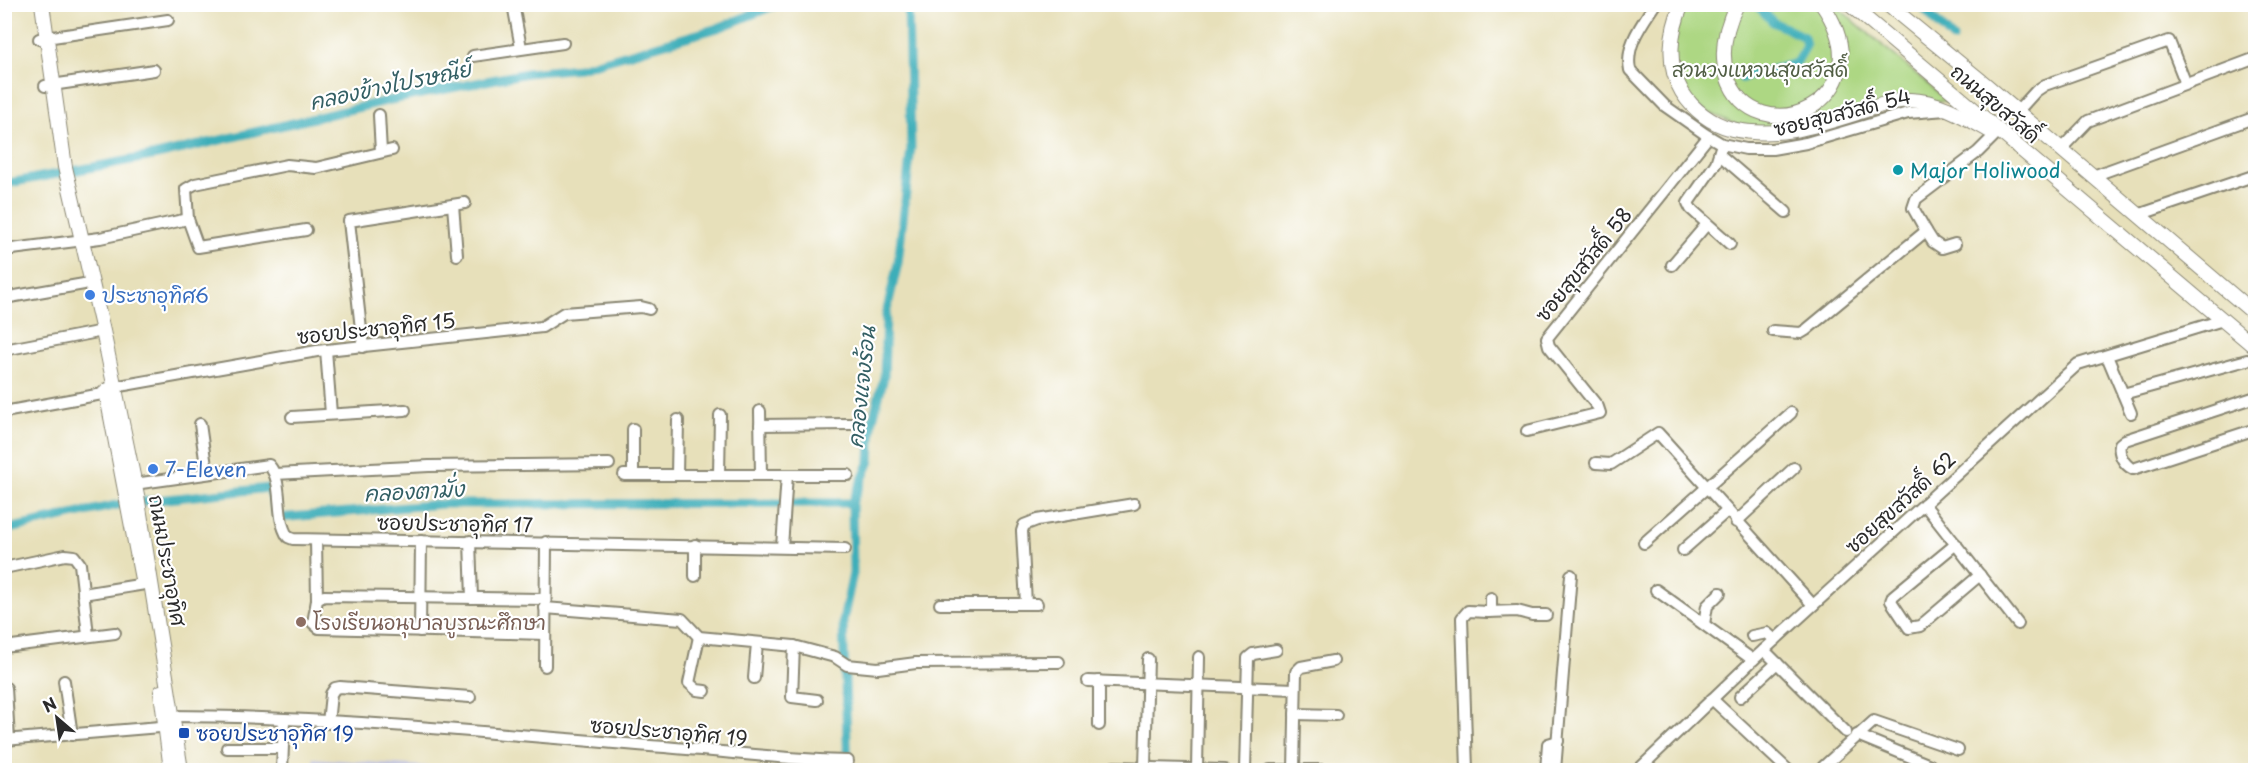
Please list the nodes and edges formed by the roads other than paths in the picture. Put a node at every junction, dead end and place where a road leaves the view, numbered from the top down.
1 (34, 4) edge
2 (42, 4) edge
3 (513, 4) edge
4 (1655, 4) edge
5 (1682, 4) edge
6 (1737, 4) edge
7 (1822, 4) edge
8 (1849, 4) edge
9 (1887, 4) edge
10 (168, 20) dead end
11 (43, 39) junction
12 (563, 43) dead end
13 (521, 48) junction
14 (473, 56) dead end
15 (2256, 58) edge
16 (154, 70) dead end
17 (2187, 84) junction
18 (49, 86) junction
19 (1947, 110) junction
20 (2017, 112) junction
21 (379, 115) dead end
22 (2256, 117) edge
23 (1995, 135) junction
24 (1708, 137) junction
25 (2016, 145) junction
26 (1721, 149) junction
27 (2061, 149) junction
28 (392, 150) dead end
29 (381, 152) junction
30 (2045, 170) junction
31 (2256, 175) edge
32 (2093, 176) junction
33 (465, 203) dead end
34 (453, 205) junction
35 (1786, 212) dead end
36 (2138, 215) junction
37 (188, 219) junction
38 (1707, 224) junction
39 (306, 230) dead end
40 (1926, 231) junction
41 (78, 241) junction
42 (1730, 244) dead end
43 (1955, 244) dead end
44 (4, 250) edge
45 (457, 255) dead end
46 (1672, 265) dead end
47 (84, 284) junction
48 (4, 297) edge
49 (649, 309) dead end
50 (2254, 310) edge
51 (2223, 320) junction
52 (1773, 331) dead end
53 (99, 332) junction
54 (363, 347) junction
55 (2256, 348) edge
56 (326, 350) junction
57 (4, 351) edge
58 (2107, 356) junction
59 (2247, 360) dead end
60 (110, 390) junction
61 (2123, 394) junction
62 (2256, 397) edge
63 (405, 410) dead end
64 (760, 411) dead end
65 (4, 412) edge
66 (1791, 413) dead end
67 (2131, 413) dead end
68 (331, 414) junction
69 (720, 415) dead end
70 (292, 417) dead end
71 (678, 420) dead end
72 (200, 424) dead end
73 (851, 424) dead end
74 (760, 426) junction
75 (633, 429) dead end
76 (2256, 429) edge
77 (1527, 431) dead end
78 (1596, 463) dead end
79 (609, 464) dead end
80 (1794, 468) dead end
81 (207, 473) junction
82 (275, 474) junction
83 (677, 475) junction
84 (719, 475) junction
85 (761, 475) junction
86 (787, 475) junction
87 (848, 475) dead end
88 (1705, 488) junction
89 (131, 490) junction
90 (1134, 504) dead end
91 (1924, 504) junction
92 (1727, 511) junction
93 (1736, 522) junction
94 (316, 540) junction
95 (421, 541) junction
96 (470, 541) junction
97 (546, 542) junction
98 (1644, 543) dead end
99 (1956, 543) junction
100 (695, 545) junction
101 (782, 547) junction
102 (845, 549) dead end
103 (1683, 550) dead end
104 (4, 568) edge
105 (1571, 575) dead end
106 (1980, 575) junction
107 (695, 576) dead end
108 (148, 584) junction
109 (1656, 590) dead end
110 (1720, 593) dead end
111 (84, 594) junction
112 (420, 597) junction
113 (472, 598) junction
114 (1491, 598) dead end
115 (317, 600) junction
116 (545, 603) junction
117 (940, 604) dead end
118 (1813, 605) junction
119 (1488, 612) junction
120 (1546, 615) dead end
121 (1704, 624) junction
122 (2018, 624) dead end
123 (420, 631) junction
124 (115, 633) dead end
125 (545, 634) junction
126 (88, 635) junction
127 (1752, 636) dead end
128 (699, 637) junction
129 (1775, 640) junction
130 (757, 643) junction
131 (794, 646) junction
132 (4, 647) edge
133 (1276, 650) dead end
134 (1764, 650) junction
135 (1199, 657) dead end
136 (1148, 659) dead end
137 (1753, 660) junction
138 (1333, 661) dead end
139 (1059, 663) dead end
140 (1777, 663) junction
141 (545, 666) dead end
142 (754, 678) dead end
143 (64, 681) dead end
144 (1147, 683) junction
145 (1198, 685) junction
146 (1248, 686) junction
147 (6, 688) dead end
148 (1295, 688) junction
149 (705, 691) dead end
150 (470, 697) dead end
151 (1740, 697) dead end
152 (1713, 699) junction
153 (817, 700) dead end
154 (1295, 714) junction
155 (1336, 715) dead end
156 (170, 721) junction
157 (284, 721) junction
158 (328, 723) junction
159 (1099, 725) dead end
160 (1852, 733) junction
161 (72, 735) junction
162 (7, 740) edge
163 (1558, 741) junction
164 (227, 748) dead end
165 (282, 748) junction
166 (1958, 750) dead end
167 (848, 761) dead end
168 (790, 765) edge
169 (1930, 765) dead end
170 (1113, 767) dead end
171 (1145, 767) junction
172 (1197, 769) junction
173 (1293, 769) edge
174 (1824, 769) edge
175 (1326, 770) edge
176 (171, 771) edge
177 (181, 771) edge
178 (282, 771) edge
179 (1224, 771) edge
180 (1245, 771) edge
181 (1270, 771) edge
182 (1467, 771) edge
183 (1546, 771) edge
184 (1555, 771) edge
185 (1638, 771) edge
186 (1788, 771) edge

1 - 11 main road, ถนนประชาอุทิศ
2 - 11 main road, ถนนประชาอุทิศ
3 - 13 street
4 - 24 street, ซอยสุขสวัสดิ์ 54
5 - 19 main road
6 - 7 main road
8 - 25 main road, ถนนสุขสวัสดิ์
9 - 20 main road, ถนนสุขสวัสดิ์
10 - 11 street
11 - 18 main road, ถนนประชาอุทิศ
12 - 13 street
13 - 14 street
15 - 17 street
16 - 18 street
17 - 20 street
17 - 27 street
18 - 41 main road, ถนนประชาอุทิศ
19 - 23 main road
19 - 26 street, ซอยสุขสวัสดิ์ 54
20 - 27 main road, ถนนสุขสวัสดิ์
21 - 29 street
22 - 32 street
23 - 25 main road
23 - 40 street
24 - 26 street, ซอยสุขสวัสดิ์ 54
24 - 77 street, ซอยสุขสวัสดิ์ 58
25 - 30 main road, ถนนสุขสวัสดิ์
26 - 35 street
26 - 38 street
27 - 30 main road
27 - 32 main road, ถนนสุขสวัสดิ์
28 - 29 street
29 - 37 street
30 - 51 main road, ถนนสุขสวัสดิ์
31 - 36 street
32 - 36 main road, ถนนสุขสวัสดิ์
33 - 34 street
34 - 45 street
34 - 54 street
36 - 50 main road, ถนนสุขสวัสดิ์
37 - 39 street
37 - 41 street
38 - 42 street
38 - 46 street
40 - 43 street
40 - 52 street
41 - 44 street
41 - 47 main road, ถนนประชาอุทิศ
41 - 53 main road, ถนนประชาอุทิศ
47 - 48 street
47 - 53 main road, ถนนประชาอุทิศ
49 - 54 street, ซอยประชาอุทิศ 15
51 - 55 main road, ถนนสุขสวัสดิ์
51 - 58 street, ซอยสุขสวัสดิ์ 62
53 - 57 street
53 - 60 main road, ถนนประชาอุทิศ
54 - 56 street, ซอยประชาอุทิศ 15
56 - 60 street, ซอยประชาอุทิศ 15
56 - 68 street
58 - 61 street
58 - 91 street, ซอยสุขสวัสดิ์ 62
59 - 61 street
60 - 65 street, ซอยประชาอุทิศ 15
60 - 89 main road, ถนนประชาอุทิศ
61 - 67 street
62 - 76 street
63 - 68 street
64 - 74 street
66 - 88 street
68 - 70 street
69 - 84 street
71 - 83 street
72 - 81 street
73 - 74 street
74 - 85 street
75 - 83 street
78 - 88 street
79 - 82 street
80 - 93 street
81 - 82 street
81 - 89 street
82 - 94 street, ซอยประชาอุทิศ 17
83 - 84 street
84 - 85 street
85 - 86 street
86 - 87 street
86 - 101 street
88 - 92 street
88 - 98 street
89 - 108 main road, ถนนประชาอุทิศ
90 - 117 street
91 - 99 street
91 - 118 street, ซอยสุขสวัสดิ์ 62
92 - 93 street
92 - 103 street
93 - 118 street
94 - 95 street, ซอยประชาอุทิศ 17
94 - 115 street
95 - 96 street, ซอยประชาอุทิศ 17
95 - 112 street
96 - 97 street, ซอยประชาอุทิศ 17
96 - 113 street
97 - 100 street, ซอยประชาอุทิศ 17
97 - 116 street
99 - 106 street
99 - 106 street
100 - 101 street, ซอยประชาอุทิศ 17
100 - 107 street
101 - 102 street, ซอยประชาอุทิศ 17
104 - 111 street
105 - 163 street
106 - 122 street
108 - 111 street
108 - 156 main road, ถนนประชาอุทิศ
109 - 121 street
110 - 121 street
111 - 126 street
112 - 113 street
112 - 115 street
112 - 123 street
113 - 116 street
114 - 119 street
115 - 123 street
116 - 125 street
116 - 128 street
118 - 129 street, ซอยสุขสวัสดิ์ 62
119 - 120 street
119 - 182 street
121 - 137 street
123 - 125 street
124 - 126 street
125 - 141 street
126 - 132 street
127 - 129 street
128 - 130 street
128 - 149 street
129 - 134 street, ซอยสุขสวัสดิ์ 62
130 - 131 street
130 - 142 street
131 - 139 street
131 - 153 street
133 - 146 street
134 - 137 street, ซอยสุขสวัสดิ์ 62
134 - 140 street
135 - 145 street
136 - 144 street
137 - 152 street, ซอยสุขสวัสดิ์ 62
138 - 148 street
140 - 151 street
140 - 160 street
143 - 161 street
144 - 145 street
144 - 159 street
144 - 171 street
145 - 146 street
145 - 172 street
146 - 148 street
146 - 180 street
147 - 162 street
148 - 154 street
150 - 158 street
152 - 185 street, ซอยสุขสวัสดิ์ 62
152 - 186 street
154 - 155 street
154 - 173 street
156 - 157 street, ซอยประชาอุทิศ 19
156 - 161 street, ซอยประชาอุทิศ 19
156 - 176 main road, ถนนประชาอุทิศ
156 - 177 main road, ถนนประชาอุทิศ
157 - 158 street, ซอยประชาอุทิศ 19
157 - 165 street
158 - 168 street, ซอยประชาอุทิศ 19
160 - 166 street
160 - 169 street
160 - 174 street
161 - 162 street, ซอยประชาอุทิศ 19
163 - 183 street
163 - 184 street
164 - 165 street
165 - 178 street
167 - 168 street, ซอยประชาอุทิศ 19
170 - 171 street
171 - 172 street
172 - 179 street
173 - 175 street
173 - 181 street

